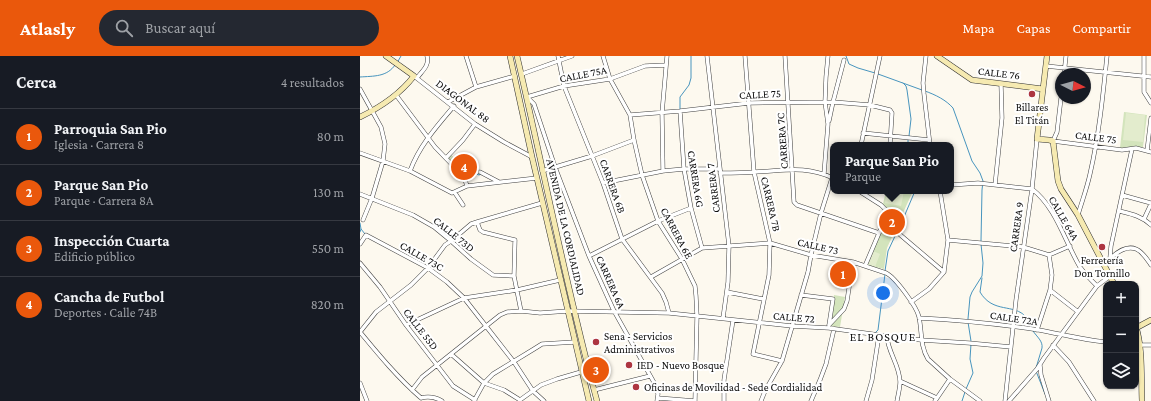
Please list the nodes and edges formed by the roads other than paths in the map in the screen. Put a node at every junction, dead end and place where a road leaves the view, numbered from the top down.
1 (386, 56) edge
2 (427, 56) edge
3 (466, 56) edge
4 (510, 56) edge
5 (517, 56) edge
6 (558, 56) edge
7 (572, 56) edge
8 (603, 56) edge
9 (667, 56) edge
10 (707, 56) edge
11 (745, 56) edge
12 (785, 56) edge
13 (828, 56) edge
14 (880, 56) edge
15 (926, 56) edge
16 (937, 56) edge
17 (1047, 56) edge
18 (1066, 56) edge
19 (1107, 56) edge
20 (1144, 56) edge
21 (844, 60) dead end
22 (560, 61) junction
23 (666, 65) junction
24 (1046, 66) junction
25 (1064, 68) joint
26 (1091, 71) edge
27 (1105, 72) junction
28 (522, 74) junction
29 (515, 76) junction
30 (1144, 76) junction
31 (415, 77) junction
32 (1151, 77) edge
33 (610, 79) junction
34 (1001, 84) junction
35 (564, 86) junction
36 (476, 87) junction
37 (360, 89) edge
38 (1043, 89) junction
39 (396, 95) junction
40 (527, 97) junction
41 (448, 102) junction
42 (826, 102) junction
43 (833, 102) junction
44 (749, 103) junction
45 (788, 103) junction
46 (1061, 104) edge
47 (1151, 104) edge
48 (870, 105) junction
49 (454, 106) junction
50 (713, 107) junction
51 (680, 111) junction
52 (372, 112) junction
53 (662, 113) junction
54 (630, 115) junction
55 (360, 118) edge
56 (1151, 118) edge
57 (475, 124) junction
58 (828, 124) junction
59 (1151, 127) edge
60 (863, 133) junction
61 (891, 136) junction
62 (428, 137) junction
63 (1037, 139) junction
64 (634, 140) junction
65 (929, 140) joint
66 (1053, 141) junction
67 (862, 142) edge
68 (890, 142) edge
69 (1095, 148) junction
70 (1132, 149) junction
71 (1149, 152) edge
72 (360, 153) edge
73 (592, 156) junction
74 (532, 157) junction
75 (446, 158) junction
76 (383, 161) junction
77 (555, 167) junction
78 (684, 169) junction
79 (793, 169) junction
80 (410, 171) junction
81 (542, 171) junction
82 (663, 171) junction
83 (720, 171) junction
84 (480, 172) dead end
85 (754, 172) junction
86 (824, 174) junction
87 (642, 175) junction
88 (830, 177) edge
89 (537, 178) junction
90 (500, 182) junction
91 (604, 183) junction
92 (830, 185) edge
93 (954, 185) edge
94 (995, 185) junction
95 (467, 186) junction
96 (1032, 189) junction
97 (455, 193) junction
98 (360, 194) edge
99 (864, 194) edge
100 (940, 194) edge
101 (1122, 195) junction
102 (372, 198) junction
103 (542, 203) junction
104 (1151, 204) edge
105 (463, 205) dead end
106 (691, 208) junction
107 (1119, 211) junction
108 (822, 213) junction
109 (1078, 215) junction
110 (1144, 219) junction
111 (363, 220) dead end
112 (658, 221) junction
113 (477, 222) junction
114 (1151, 225) edge
115 (879, 233) junction
116 (898, 234) dead end
117 (622, 239) junction
118 (948, 240) junction
119 (451, 241) junction
120 (770, 243) junction
121 (360, 244) edge
122 (729, 246) junction
123 (1070, 246) junction
124 (1023, 247) junction
125 (702, 248) junction
126 (811, 254) junction
127 (1049, 255) junction
128 (590, 256) junction
129 (1110, 258) junction
130 (682, 259) junction
131 (852, 262) junction
132 (360, 263) edge
133 (1104, 265) junction
134 (1151, 265) edge
135 (865, 266) junction
136 (428, 268) junction
137 (944, 272) junction
138 (514, 276) junction
139 (1110, 276) junction
140 (651, 277) junction
141 (560, 280) junction
142 (1112, 281) edge
143 (1097, 286) junction
144 (517, 290) junction
145 (1050, 290) junction
146 (727, 292) junction
147 (801, 294) junction
148 (464, 298) junction
149 (763, 300) junction
150 (389, 302) junction
151 (912, 302) junction
152 (521, 311) junction
153 (568, 311) junction
154 (575, 311) junction
155 (614, 311) junction
156 (1077, 311) junction
157 (669, 313) junction
158 (697, 316) junction
159 (919, 316) junction
160 (723, 318) junction
161 (733, 320) junction
162 (1151, 320) edge
163 (758, 322) junction
164 (406, 325) junction
165 (486, 326) junction
166 (792, 326) junction
167 (829, 326) junction
168 (1139, 326) edge
169 (1013, 327) junction
170 (834, 329) junction
171 (1034, 330) junction
172 (360, 332) edge
173 (1061, 334) junction
174 (879, 336) junction
175 (887, 336) junction
176 (921, 340) junction
177 (574, 342) junction
178 (1103, 342) edge
179 (1053, 345) junction
180 (1139, 345) edge
181 (1151, 345) edge
182 (1011, 347) junction
183 (1139, 353) edge
184 (451, 354) junction
185 (782, 361) junction
186 (514, 362) junction
187 (437, 364) junction
188 (1040, 365) junction
189 (581, 372) junction
190 (650, 376) junction
191 (950, 379) junction
192 (900, 381) junction
193 (484, 383) junction
194 (360, 384) edge
195 (412, 390) junction
196 (594, 390) junction
197 (534, 391) junction
198 (420, 399) edge
199 (936, 399) edge
200 (474, 400) edge
201 (520, 400) edge
202 (657, 400) edge
203 (368, 401) edge
204 (442, 401) edge
205 (544, 401) edge
206 (589, 401) edge
207 (597, 401) edge
208 (695, 401) edge
209 (724, 401) edge
210 (761, 401) edge
211 (811, 401) edge
212 (866, 401) edge
213 (897, 401) edge
214 (980, 401) edge
215 (1006, 401) edge
216 (1009, 401) edge
217 (1049, 401) edge
218 (1094, 401) edge
219 (1142, 401) edge

1 - 31 main road, DIAGONAL 88
2 - 31 street
3 - 36 street
4 - 29 main road, AVENIDA DE LA CORDIALIDAD
5 - 28 main road, AVENIDA DE LA CORDIALIDAD
6 - 22 street, CARRERA 6B
7 - 22 street
8 - 33 street, CARRERA 6E
9 - 23 street
10 - 50 street, CARRERA 7
11 - 44 street, CARRERA 7B
12 - 45 street, CARRERA 7C
13 - 42 street
14 - 48 street
15 - 65 street
16 - 34 main road, CALLE 76
17 - 24 main road, CARRERA 9
18 - 25 street
19 - 27 street
20 - 30 street
21 - 43 street
22 - 28 street
22 - 35 street, CARRERA 6B
23 - 33 street, CALLE 75A
23 - 53 street
24 - 25 street
24 - 38 main road, CARRERA 9
26 - 27 street
27 - 30 street
27 - 69 street
28 - 40 main road, AVENIDA DE LA CORDIALIDAD
29 - 36 street
29 - 74 main road, AVENIDA DE LA CORDIALIDAD
30 - 32 street
30 - 47 street
31 - 39 main road
31 - 41 street, DIAGONAL 88
33 - 35 street, CALLE 75A
33 - 54 street, CARRERA 6E
34 - 38 main road, CALLE 76
34 - 94 street
35 - 40 street, CALLE 75A
35 - 73 street, CARRERA 6B
36 - 41 street
37 - 52 street
38 - 63 main road, CARRERA 9
39 - 52 main road
39 - 62 street
40 - 77 street, CARRERA 6A
40 - 81 main road, AVENIDA DE LA CORDIALIDAD
41 - 49 street, DIAGONAL 88
42 - 43 street, CALLE 75
42 - 45 street, CALLE 75
42 - 58 street
43 - 48 street, CALLE 75
43 - 58 street
44 - 45 street, CALLE 75
44 - 50 street, CALLE 75
44 - 85 street, CARRERA 7B
45 - 79 street, CARRERA 7C
46 - 66 street
48 - 60 street
48 - 61 street, CALLE 75
49 - 57 street, DIAGONAL 88
49 - 62 street
50 - 51 street, CALLE 75
50 - 83 street, CARRERA 7
51 - 53 street, CALLE 75
51 - 78 street, CARRERA 6G
52 - 55 main road
52 - 76 street
53 - 54 street, CALLE 75
53 - 82 street
54 - 64 street, CARRERA 6E
56 - 59 street
57 - 74 street, DIAGONAL 88
57 - 75 street
58 - 86 street
59 - 71 street
60 - 61 street
60 - 67 street
61 - 65 street
61 - 68 street
62 - 75 street
62 - 80 street
63 - 66 main road, CALLE 75
63 - 96 street, CARRERA 9
64 - 73 street
64 - 87 street, CARRERA 6E
66 - 69 street, CALLE 75
66 - 109 main road
69 - 70 street, CALLE 75
69 - 109 street
70 - 71 street, CALLE 75
70 - 101 street
72 - 76 street
73 - 77 street
73 - 91 street, CARRERA 6B
74 - 89 main road, AVENIDA DE LA CORDIALIDAD
75 - 95 street
76 - 80 street
76 - 102 street
77 - 81 street
77 - 128 street, CARRERA 6A
78 - 82 street
78 - 83 street
78 - 106 street, CARRERA 6G
79 - 85 street
79 - 86 street
79 - 108 street, CARRERA 7C
80 - 97 street
81 - 154 main road, AVENIDA DE LA CORDIALIDAD
82 - 87 street
83 - 85 street
83 - 122 street, CARRERA 7
84 - 90 street
85 - 120 street, CARRERA 7B
86 - 88 street
87 - 91 street
87 - 112 street, CARRERA 6E
89 - 90 street
89 - 103 main road, AVENIDA DE LA CORDIALIDAD
90 - 95 street
91 - 117 street, CARRERA 6B
92 - 108 street
93 - 94 street
94 - 96 street
95 - 97 street
96 - 123 street, CALLE 64A
96 - 124 street, CARRERA 9
97 - 105 street
98 - 102 street, CALLE 73D
99 - 115 street
100 - 118 street
101 - 104 street
101 - 107 street
102 - 111 street
102 - 119 street, CALLE 73D
103 - 113 street
103 - 141 main road, AVENIDA DE LA CORDIALIDAD
104 - 110 street
106 - 112 street
106 - 125 street, CARRERA 6G
107 - 110 street
107 - 129 street
108 - 115 street
108 - 126 street
109 - 133 main road
110 - 114 street
112 - 117 street
112 - 130 street, CARRERA 6E
113 - 119 street
113 - 138 street
115 - 135 street
116 - 137 street
117 - 128 street
117 - 140 street, CARRERA 6B
118 - 124 street
118 - 137 street
119 - 136 street
119 - 138 street, CALLE 73D
120 - 122 street, CALLE 73
120 - 126 street, CALLE 73
120 - 149 street, CARRERA 7B
121 - 136 street, CALLE 73C
122 - 125 street, CALLE 73
122 - 146 street, CARRERA 7
123 - 127 street
123 - 143 street, CALLE 64A
124 - 127 street
124 - 169 street, CARRERA 9
125 - 130 street, CALLE 73
126 - 131 street, CALLE 73
126 - 147 street
127 - 145 street
128 - 155 street, CARRERA 6A
129 - 133 street
129 - 134 street
130 - 140 street, CALLE 73
130 - 158 street, CARRERA 6E
131 - 135 street, CALLE 73
131 - 167 street
132 - 150 street, CALLE 55D
133 - 139 main road
135 - 151 street, CALLE 73
136 - 148 street, CALLE 73C
136 - 150 street
137 - 151 street
138 - 144 street
139 - 142 main road
139 - 143 street
140 - 157 street, CARRERA 6B
141 - 144 street
141 - 153 main road, AVENIDA DE LA CORDIALIDAD
143 - 156 street
144 - 148 street
144 - 152 street
145 - 156 street
145 - 171 street
146 - 149 street
146 - 160 street, CARRERA 7
147 - 166 street
147 - 167 street
148 - 164 street
148 - 165 street, CALLE 73C
149 - 163 street, CARRERA 7B
150 - 164 street, CALLE 55D
150 - 172 street
151 - 159 street, CALLE 73
152 - 153 street, CALLE 72
152 - 165 street, CALLE 72
153 - 154 street, CALLE 72
153 - 177 main road, AVENIDA DE LA CORDIALIDAD
154 - 155 street, CALLE 72
154 - 196 main road, AVENIDA DE LA CORDIALIDAD
155 - 157 street, CALLE 72
155 - 190 street, CARRERA 6A
156 - 173 street
157 - 158 street, CALLE 72
158 - 160 street, CALLE 72
158 - 208 street, CARRERA 6E
159 - 169 street, CALLE 72A
159 - 176 street
160 - 161 street, CALLE 72
161 - 163 street, CALLE 72
161 - 209 street
162 - 168 main road
163 - 166 street, CALLE 72
163 - 185 street, CARRERA 7B
164 - 187 street, CALLE 55D
165 - 184 street, CALLE 72
165 - 186 street, CALLE 73C
166 - 167 street, CALLE 72
166 - 185 street
167 - 170 street, CALLE 72
169 - 171 street, CALLE 72A
169 - 182 street, CARRERA 9
170 - 174 street, CALLE 72
170 - 211 street
171 - 173 street, CALLE 72A
172 - 195 street
173 - 178 street, CALLE 72A
173 - 179 street
174 - 175 street, CALLE 72
174 - 212 street
175 - 176 street, CALLE 72
175 - 192 street
176 - 182 street, CALLE 72
176 - 191 street
177 - 186 street
177 - 189 main road, AVENIDA DE LA CORDIALIDAD
179 - 188 street
179 - 218 street
180 - 181 street
182 - 215 street, CARRERA 9
183 - 219 main road
184 - 187 street, CALLE 72
184 - 193 street
185 - 210 street
186 - 193 street
186 - 197 street, CALLE 73C
187 - 195 street, CALLE 72
187 - 200 street, CALLE 55D
188 - 216 street
188 - 217 street
189 - 197 street
189 - 206 main road, AVENIDA DE LA CORDIALIDAD
190 - 196 street
190 - 202 street, CARRERA 6A
191 - 199 street
191 - 214 street
192 - 199 street
192 - 213 street
193 - 200 street
193 - 201 street
194 - 203 street
195 - 198 street
196 - 207 main road, AVENIDA DE LA CORDIALIDAD
197 - 201 street
197 - 205 street, CALLE 73C
198 - 204 street
202 - 208 street

